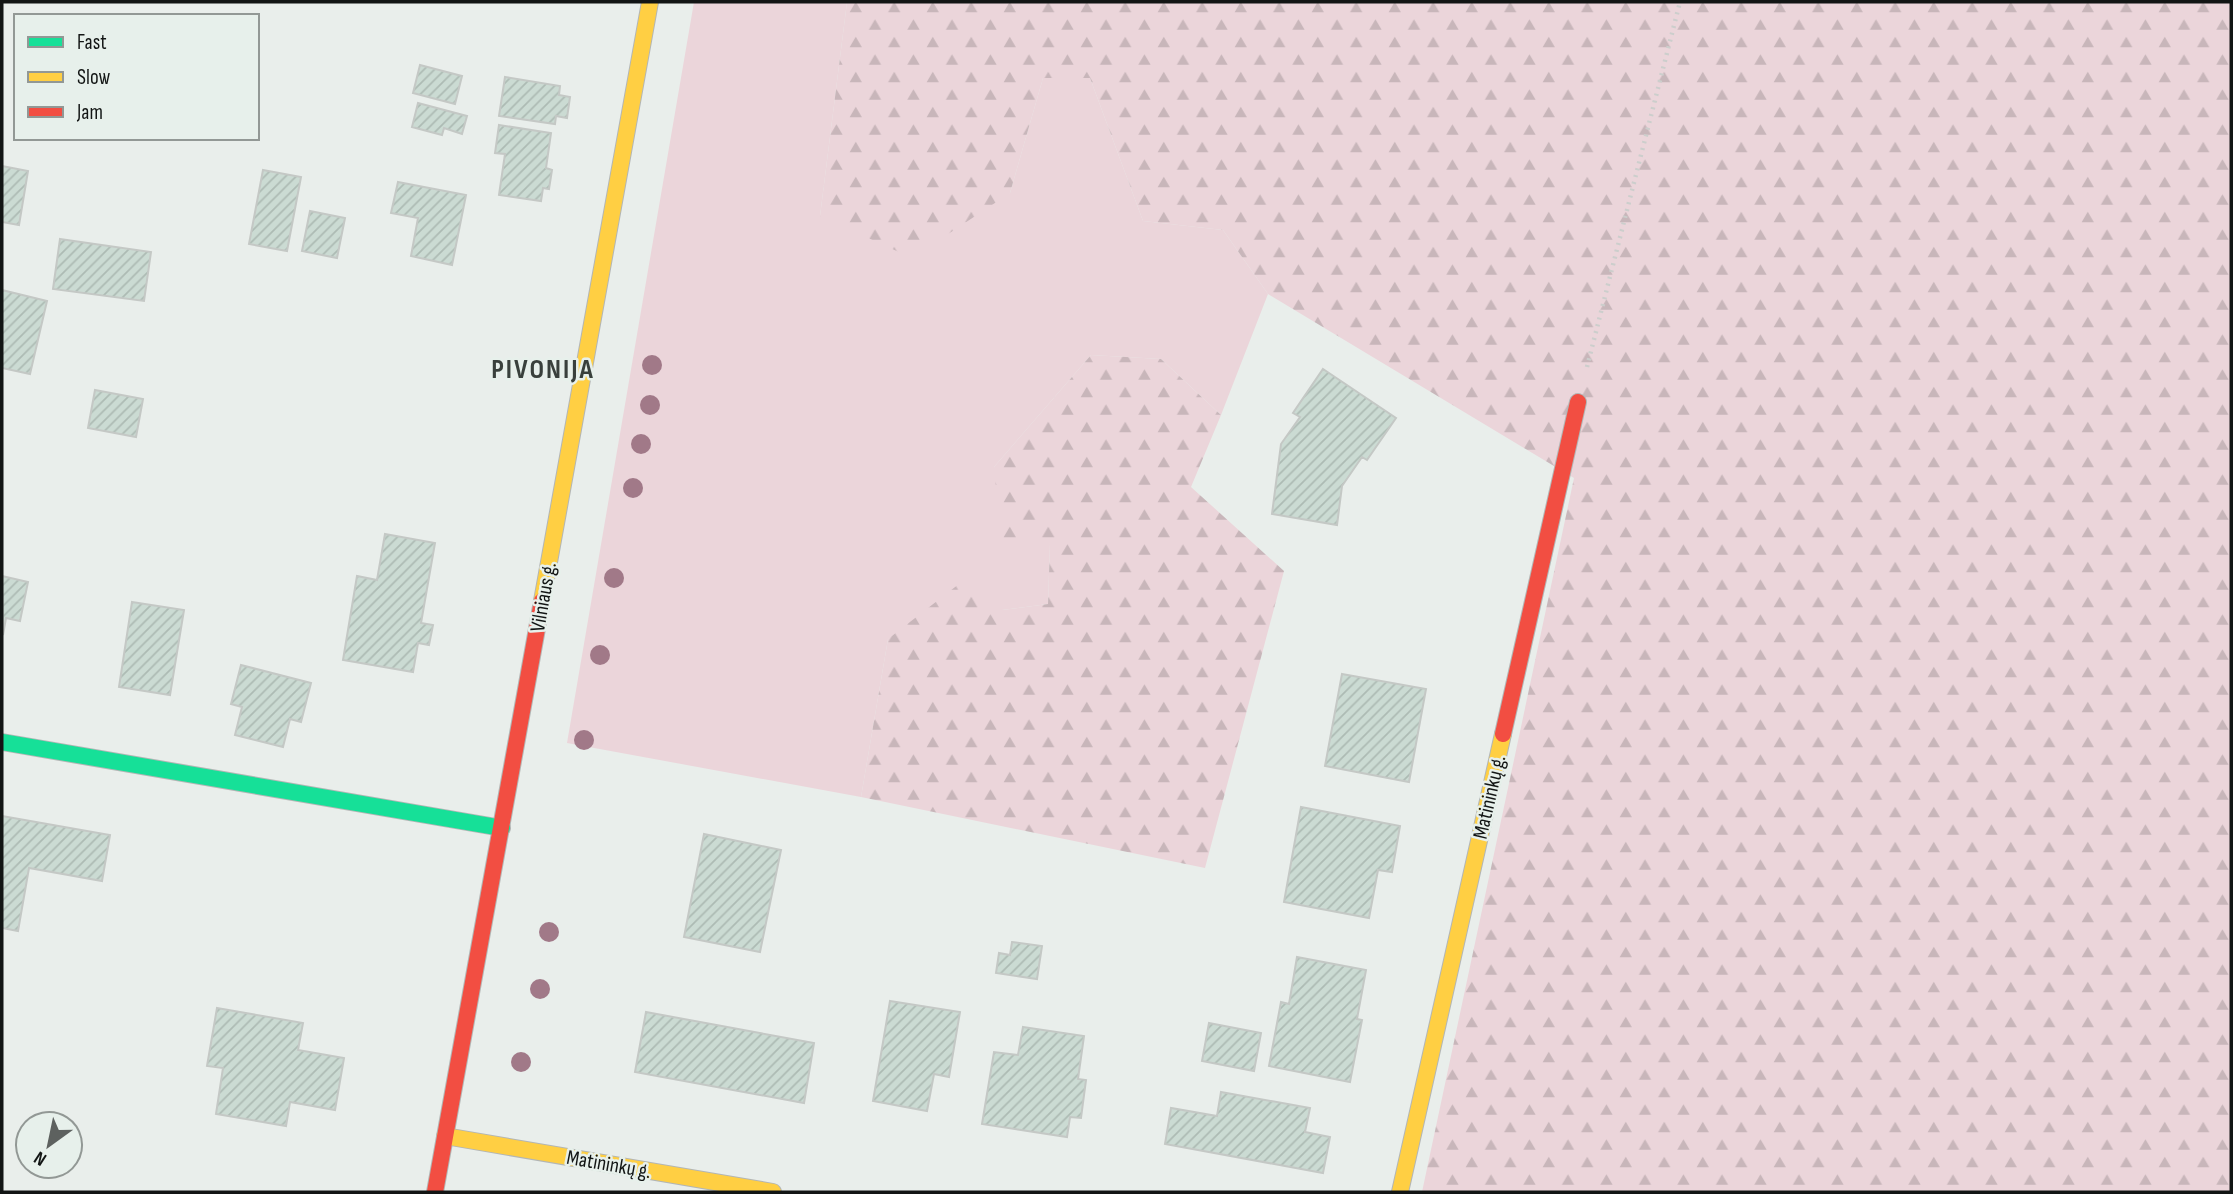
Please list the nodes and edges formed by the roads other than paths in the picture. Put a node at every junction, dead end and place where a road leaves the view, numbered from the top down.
1 (650, 2) edge
2 (1578, 402) road end
3 (2, 742) edge
4 (502, 828) junction
5 (445, 1136) junction
6 (435, 1192) edge
7 (773, 1192) edge
8 (1400, 1192) edge

1 - 4 street, Vilniaus g.
2 - 8 street, Matininkų g.
3 - 4 street
4 - 5 street, Vilniaus g.
5 - 6 street, Vilniaus g.
5 - 7 street, Matininkų g.

